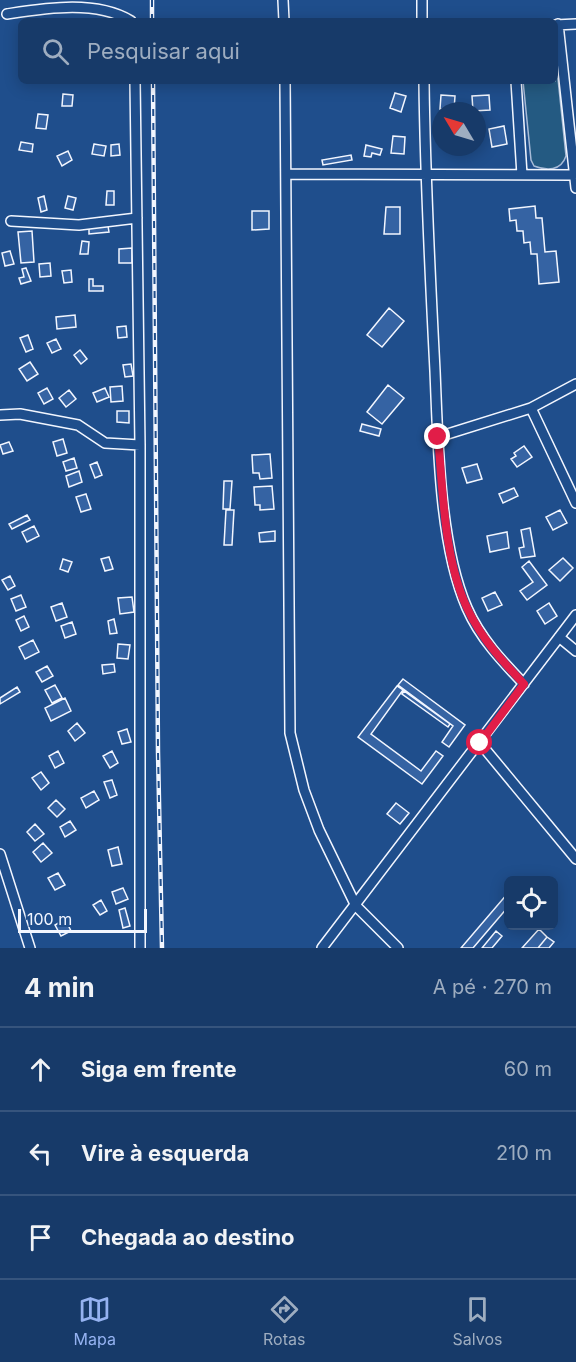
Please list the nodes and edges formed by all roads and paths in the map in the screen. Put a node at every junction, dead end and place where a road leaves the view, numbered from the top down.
1 (283, 0) edge
2 (422, 0) edge
3 (7, 14) dead end
4 (126, 18) edge
5 (284, 18) edge
6 (422, 18) edge
7 (558, 24) edge
8 (576, 24) edge
9 (558, 42) edge
10 (135, 84) edge
11 (285, 84) edge
12 (423, 84) edge
13 (516, 84) edge
14 (287, 174) junction
15 (425, 174) junction
16 (522, 175) junction
17 (573, 175) junction
18 (576, 188) edge
19 (136, 218) junction
20 (11, 221) dead end
21 (576, 384) edge
22 (531, 408) junction
23 (0, 415) edge
24 (438, 437) junction
25 (140, 445) junction
26 (576, 503) edge
27 (576, 615) edge
28 (560, 637) junction
29 (576, 651) edge
30 (524, 684) junction
31 (480, 743) junction
32 (0, 854) edge
33 (576, 859) edge
34 (356, 906) junction
35 (30, 948) edge
36 (140, 948) edge
37 (322, 948) edge
38 (398, 948) edge

1 - 5 street
2 - 6 street
3 - 4 street
7 - 8 street
9 - 17 street
10 - 19 street
11 - 14 street
12 - 15 street
13 - 16 street
14 - 15 street
14 - 34 street
15 - 16 street
15 - 24 street
16 - 17 street
17 - 18 street
19 - 20 street
19 - 25 street
21 - 22 street
22 - 24 street
22 - 26 street
23 - 25 street
24 - 30 street
25 - 36 street
27 - 28 street
28 - 29 street
28 - 30 street
30 - 31 street
31 - 33 street
31 - 34 street
32 - 35 street
34 - 37 street
34 - 38 street

